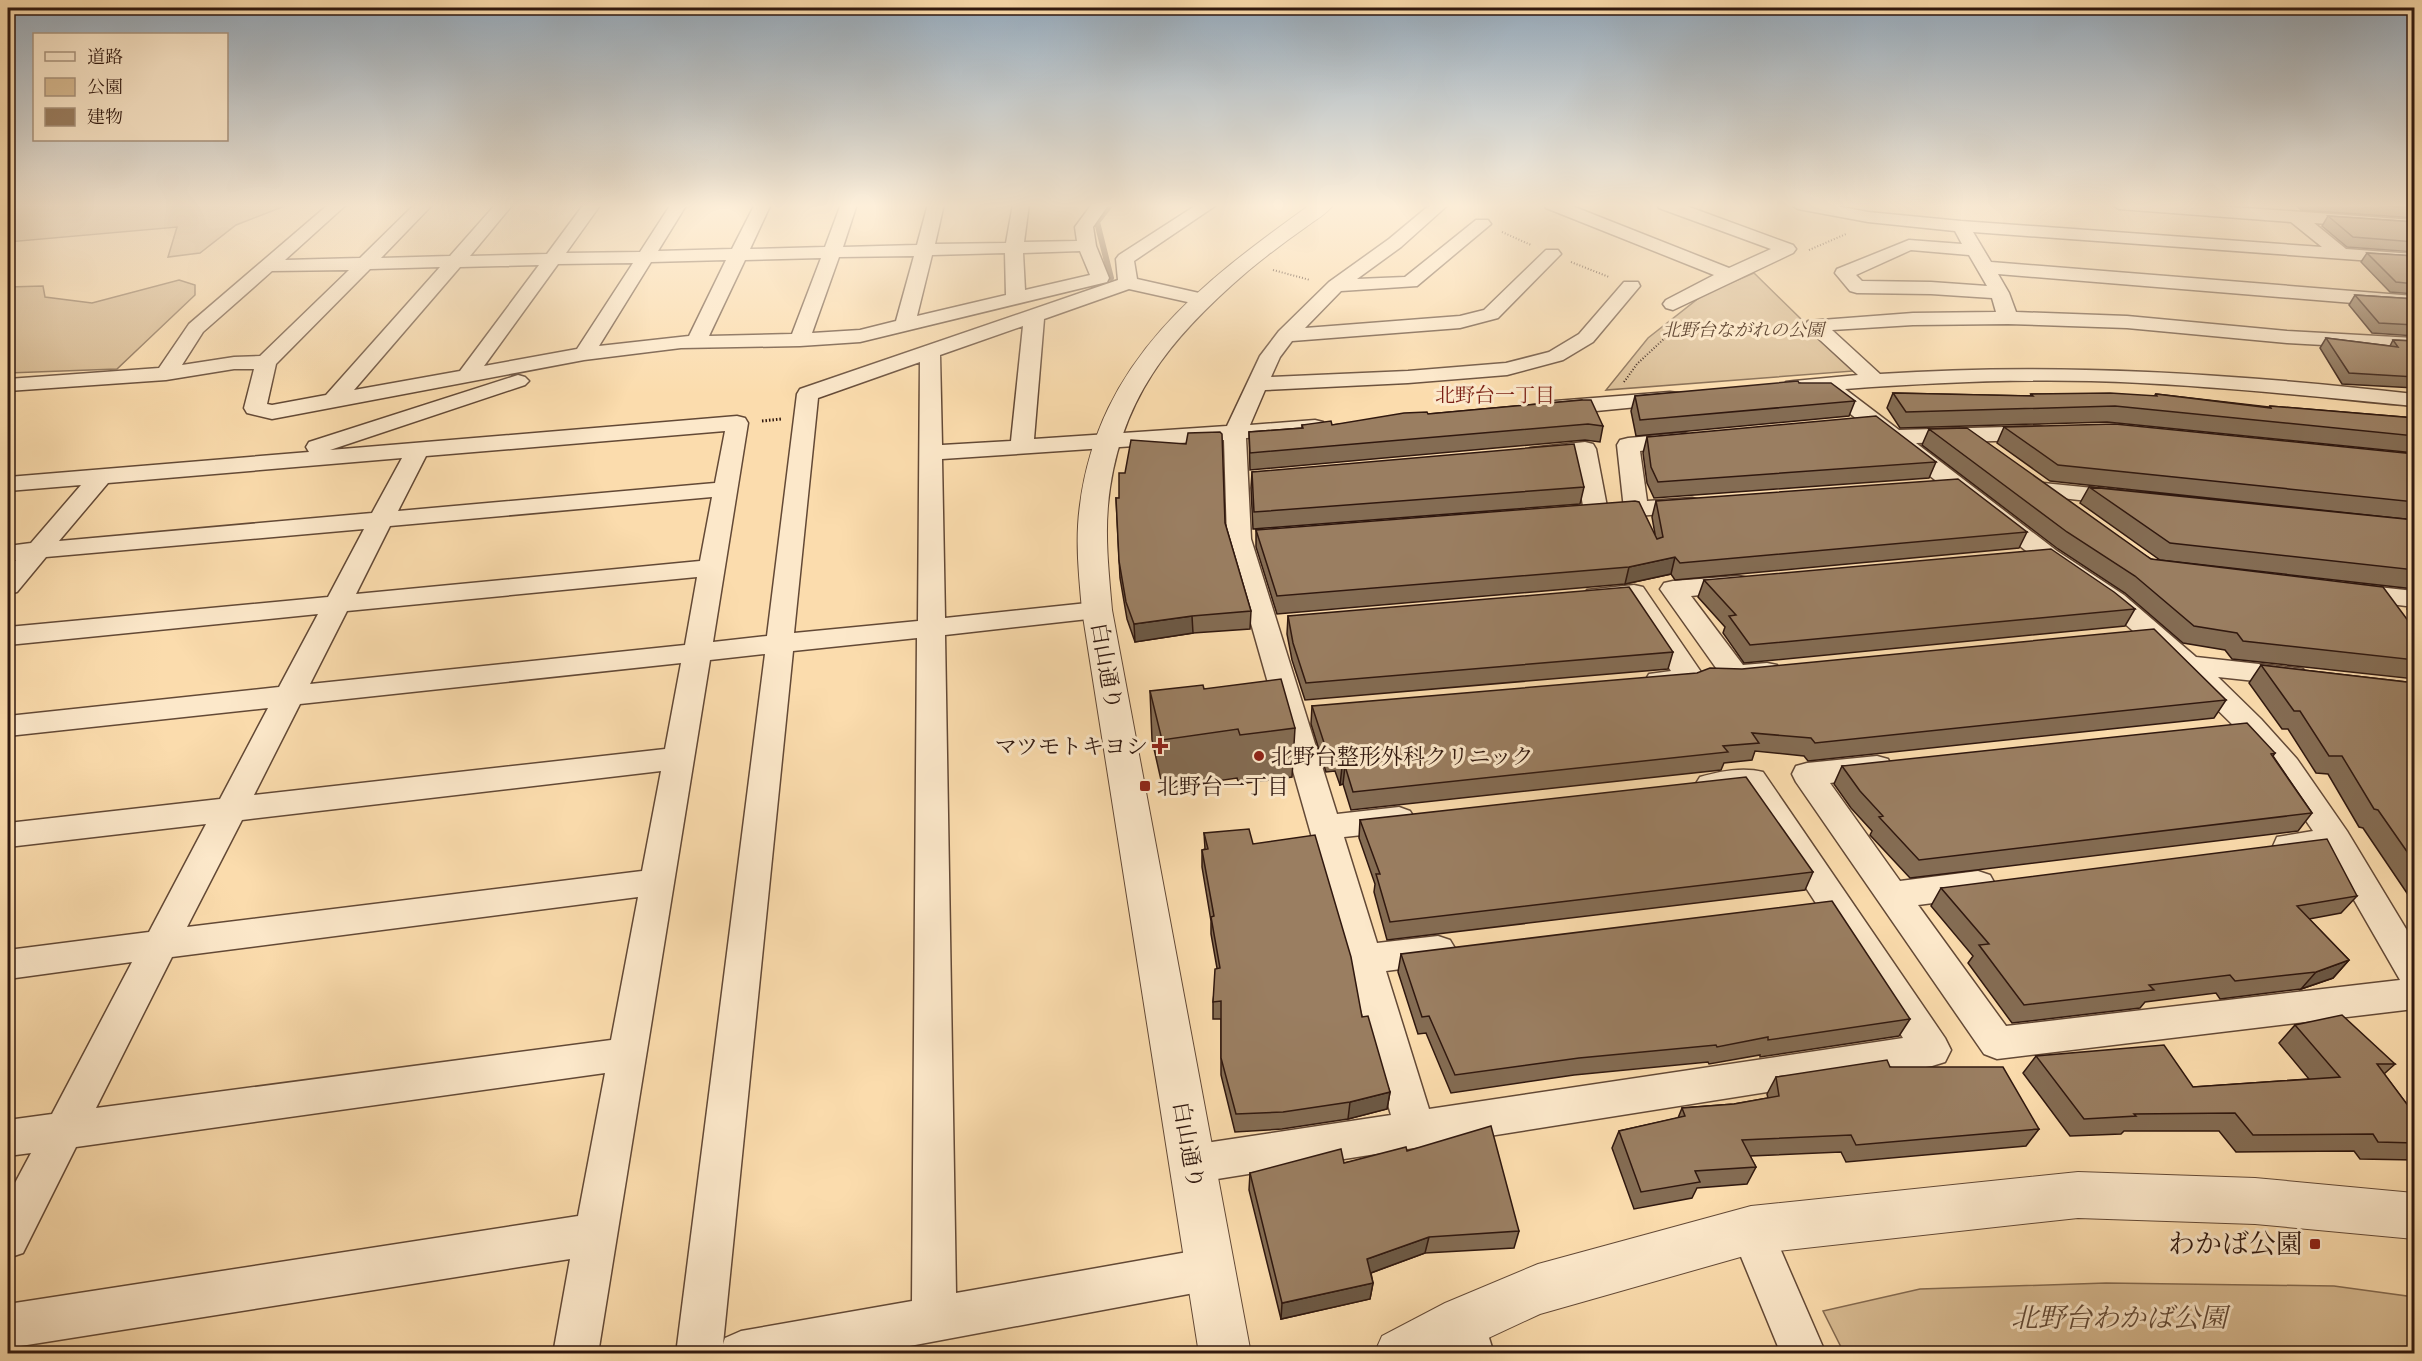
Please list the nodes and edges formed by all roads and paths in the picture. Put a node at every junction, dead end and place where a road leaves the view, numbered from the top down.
1 (1985, 267) edge
2 (267, 268) edge
3 (360, 268) edge
4 (449, 268) edge
5 (547, 268) edge
6 (639, 268) edge
7 (732, 268) edge
8 (826, 268) edge
9 (920, 268) edge
10 (1018, 268) edge
11 (1096, 268) edge
12 (1126, 268) edge
13 (1238, 268) edge
14 (1261, 268) edge
15 (1361, 268) edge
16 (1428, 268) edge
17 (1538, 268) edge
18 (1710, 268) edge
19 (1745, 268) edge
20 (1857, 268) edge
21 (1991, 268) edge
22 (1729, 275) junction
23 (1128, 283) junction
24 (1336, 286) junction
25 (1631, 286) dead end
26 (2000, 293) junction
27 (1201, 299) junction
28 (2415, 302) edge
29 (1673, 304) dead end
30 (1025, 307) junction
31 (1689, 318) dead end
32 (2008, 318) junction
33 (905, 326) junction
34 (1286, 335) junction
35 (800, 340) junction
36 (696, 341) junction
37 (2415, 344) edge
38 (621, 350) junction
39 (930, 352) junction
40 (584, 354) junction
41 (266, 362) junction
42 (165, 374) junction
43 (468, 374) junction
44 (1876, 381) junction
45 (1258, 384) junction
46 (1825, 384) junction
47 (8, 385) edge
48 (1778, 388) edge
49 (1696, 396) edge
50 (2415, 400) edge
51 (333, 401) junction
52 (1613, 403) junction
53 (1537, 410) edge
54 (806, 417) junction
55 (737, 423) junction
56 (1340, 425) edge
57 (1838, 426) edge
58 (1882, 430) junction
59 (1235, 433) junction
60 (2061, 433) edge
61 (1968, 436) junction
62 (1710, 438) edge
63 (1108, 440) junction
64 (1022, 446) junction
65 (418, 449) junction
66 (930, 453) junction
67 (1515, 455) edge
68 (1996, 456) edge
69 (270, 462) junction
70 (101, 476) junction
71 (8, 484) edge
72 (1956, 486) junction
73 (1920, 488) edge
74 (726, 489) junction
75 (2147, 501) edge
76 (1719, 503) edge
77 (1548, 516) edge
78 (2079, 516) edge
79 (381, 519) junction
80 (38, 550) junction
81 (8, 553) edge
82 (2048, 556) junction
83 (2013, 560) edge
84 (712, 568) junction
85 (1767, 581) edge
86 (8, 586) edge
87 (2323, 588) edge
88 (2380, 595) junction
89 (1575, 598) edge
90 (2415, 599) edge
91 (337, 604) junction
92 (1097, 610) junction
93 (2401, 623) edge
94 (931, 628) junction
95 (2152, 635) junction
96 (8, 636) edge
97 (2116, 638) edge
98 (780, 644) junction
99 (697, 653) junction
100 (2188, 665) junction
101 (1795, 669) edge
102 (2319, 679) edge
103 (1632, 684) edge
104 (289, 696) junction
105 (8, 726) edge
106 (2252, 726) junction
107 (2217, 729) edge
108 (678, 758) junction
109 (1900, 764) edge
110 (1681, 788) edge
111 (230, 810) junction
112 (1432, 815) edge
113 (1325, 827) junction
114 (8, 835) edge
115 (2337, 840) junction
116 (2255, 850) edge
117 (2009, 880) edge
118 (657, 882) junction
119 (1892, 895) junction
120 (1834, 902) junction
121 (1798, 906) edge
122 (160, 945) junction
123 (1470, 946) edge
124 (1364, 959) junction
125 (8, 964) edge
126 (2415, 972) edge
127 (2415, 994) edge
128 (627, 1054) junction
129 (1415, 1129) junction
130 (64, 1130) junction
131 (8, 1138) edge
132 (1192, 1164) junction
133 (2415, 1216) edge
134 (1751, 1230) junction
135 (596, 1234) junction
136 (8, 1238) edge
137 (1210, 1269) junction
138 (934, 1319) junction
139 (8, 1326) edge
140 (1467, 1337) edge
141 (575, 1353) edge
142 (699, 1353) edge
143 (741, 1353) edge
144 (1225, 1353) edge
145 (1400, 1353) edge
146 (1804, 1353) edge

1 - 26 street
2 - 42 street
3 - 41 street
4 - 51 street
5 - 43 street
6 - 40 street
7 - 36 street
8 - 35 street
9 - 33 street
10 - 30 street
11 - 30 street
12 - 23 street
13 - 27 street, 白山通り
14 - 24 path
15 - 24 street
16 - 24 street
17 - 34 street
18 - 22 street
19 - 22 street
20 - 26 street
21 - 28 street
22 - 29 street
23 - 27 street
23 - 30 street
24 - 34 street
25 - 45 street
26 - 32 street
27 - 63 street, 白山通り
30 - 33 street
30 - 39 street
30 - 64 street
31 - 52 path
32 - 37 street
32 - 44 street
33 - 35 street
34 - 45 street
35 - 36 street
36 - 38 street
38 - 40 street
38 - 69 street
39 - 54 street
39 - 66 street
40 - 43 street
41 - 42 street
41 - 51 street
42 - 47 street
43 - 51 street
44 - 46 street
44 - 50 street
45 - 59 street
46 - 48 street
46 - 58 street
49 - 52 street
52 - 53 street
54 - 55 path
54 - 98 street
55 - 65 street
55 - 74 street
56 - 59 street
57 - 58 street
58 - 61 street
58 - 72 street
59 - 63 street
59 - 113 street
60 - 61 street
61 - 68 street
62 - 76 street
63 - 64 street
63 - 92 street, 白山通り
64 - 66 street
65 - 69 street
65 - 79 street
66 - 94 street
67 - 77 street
69 - 70 street
70 - 71 street
70 - 80 street
72 - 73 street
72 - 82 street
74 - 79 street
74 - 84 street
75 - 78 street
79 - 80 street
79 - 91 street
80 - 81 street
80 - 86 street
82 - 83 street
82 - 95 street
84 - 91 street
84 - 99 street
85 - 101 street
87 - 88 street
88 - 90 street
88 - 93 street
89 - 103 street
91 - 96 street
91 - 104 street
92 - 94 street
92 - 132 street, 白山通り
94 - 98 street
94 - 138 street
95 - 97 street
95 - 100 street
98 - 99 street
98 - 142 street
99 - 104 street
99 - 108 street
100 - 102 street
100 - 106 street
104 - 105 street
104 - 111 street
106 - 107 street
106 - 115 street
108 - 111 street
108 - 118 street
109 - 119 street
110 - 120 street
111 - 114 street
111 - 122 street
112 - 113 street
113 - 124 street
115 - 116 street
115 - 126 street
117 - 119 street
118 - 122 street
118 - 128 street
119 - 127 street
120 - 121 street
120 - 129 street
122 - 125 street
122 - 130 street
123 - 124 street
124 - 129 street
128 - 130 street
128 - 135 street
129 - 132 street
130 - 131 street
130 - 136 street
132 - 137 street, 白山通り
133 - 134 street
134 - 140 street
134 - 146 street
135 - 139 street
135 - 141 street
137 - 138 street
137 - 144 street, 白山通り
138 - 143 street
140 - 145 street

